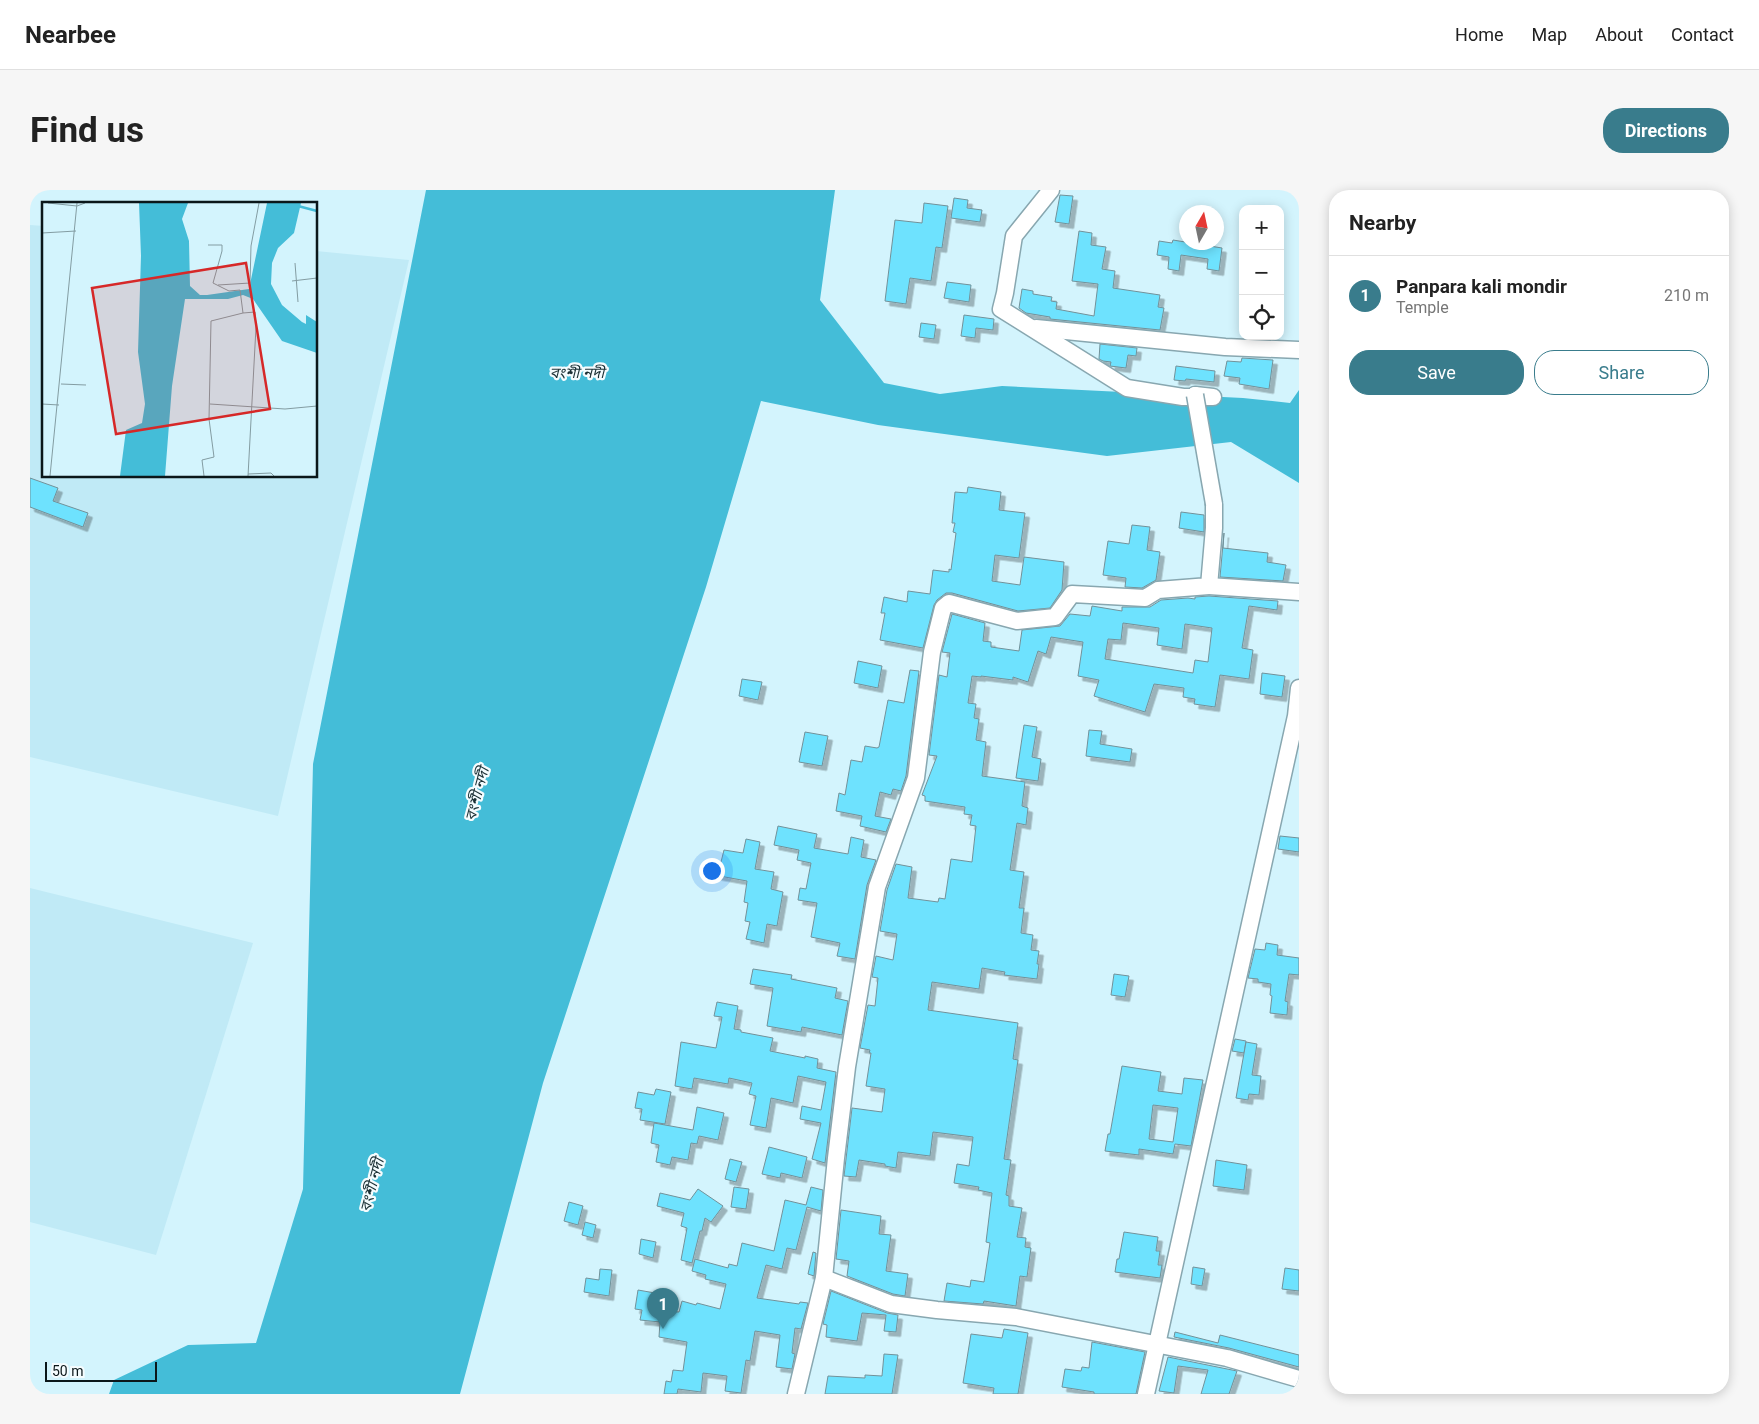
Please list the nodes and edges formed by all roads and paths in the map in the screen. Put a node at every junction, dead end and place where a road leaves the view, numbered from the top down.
1 (1051, 190) edge
2 (1034, 328) junction
3 (1299, 350) edge
4 (1209, 586) junction
5 (1299, 592) edge
6 (1299, 688) edge
7 (824, 1278) junction
8 (1156, 1345) junction
9 (1299, 1379) edge
10 (796, 1394) edge
11 (1146, 1394) edge

1 - 2 street
2 - 3 street
2 - 4 street, bridge
4 - 5 street
4 - 7 street
6 - 8 street
7 - 8 street
7 - 10 street
8 - 9 street
8 - 11 street

